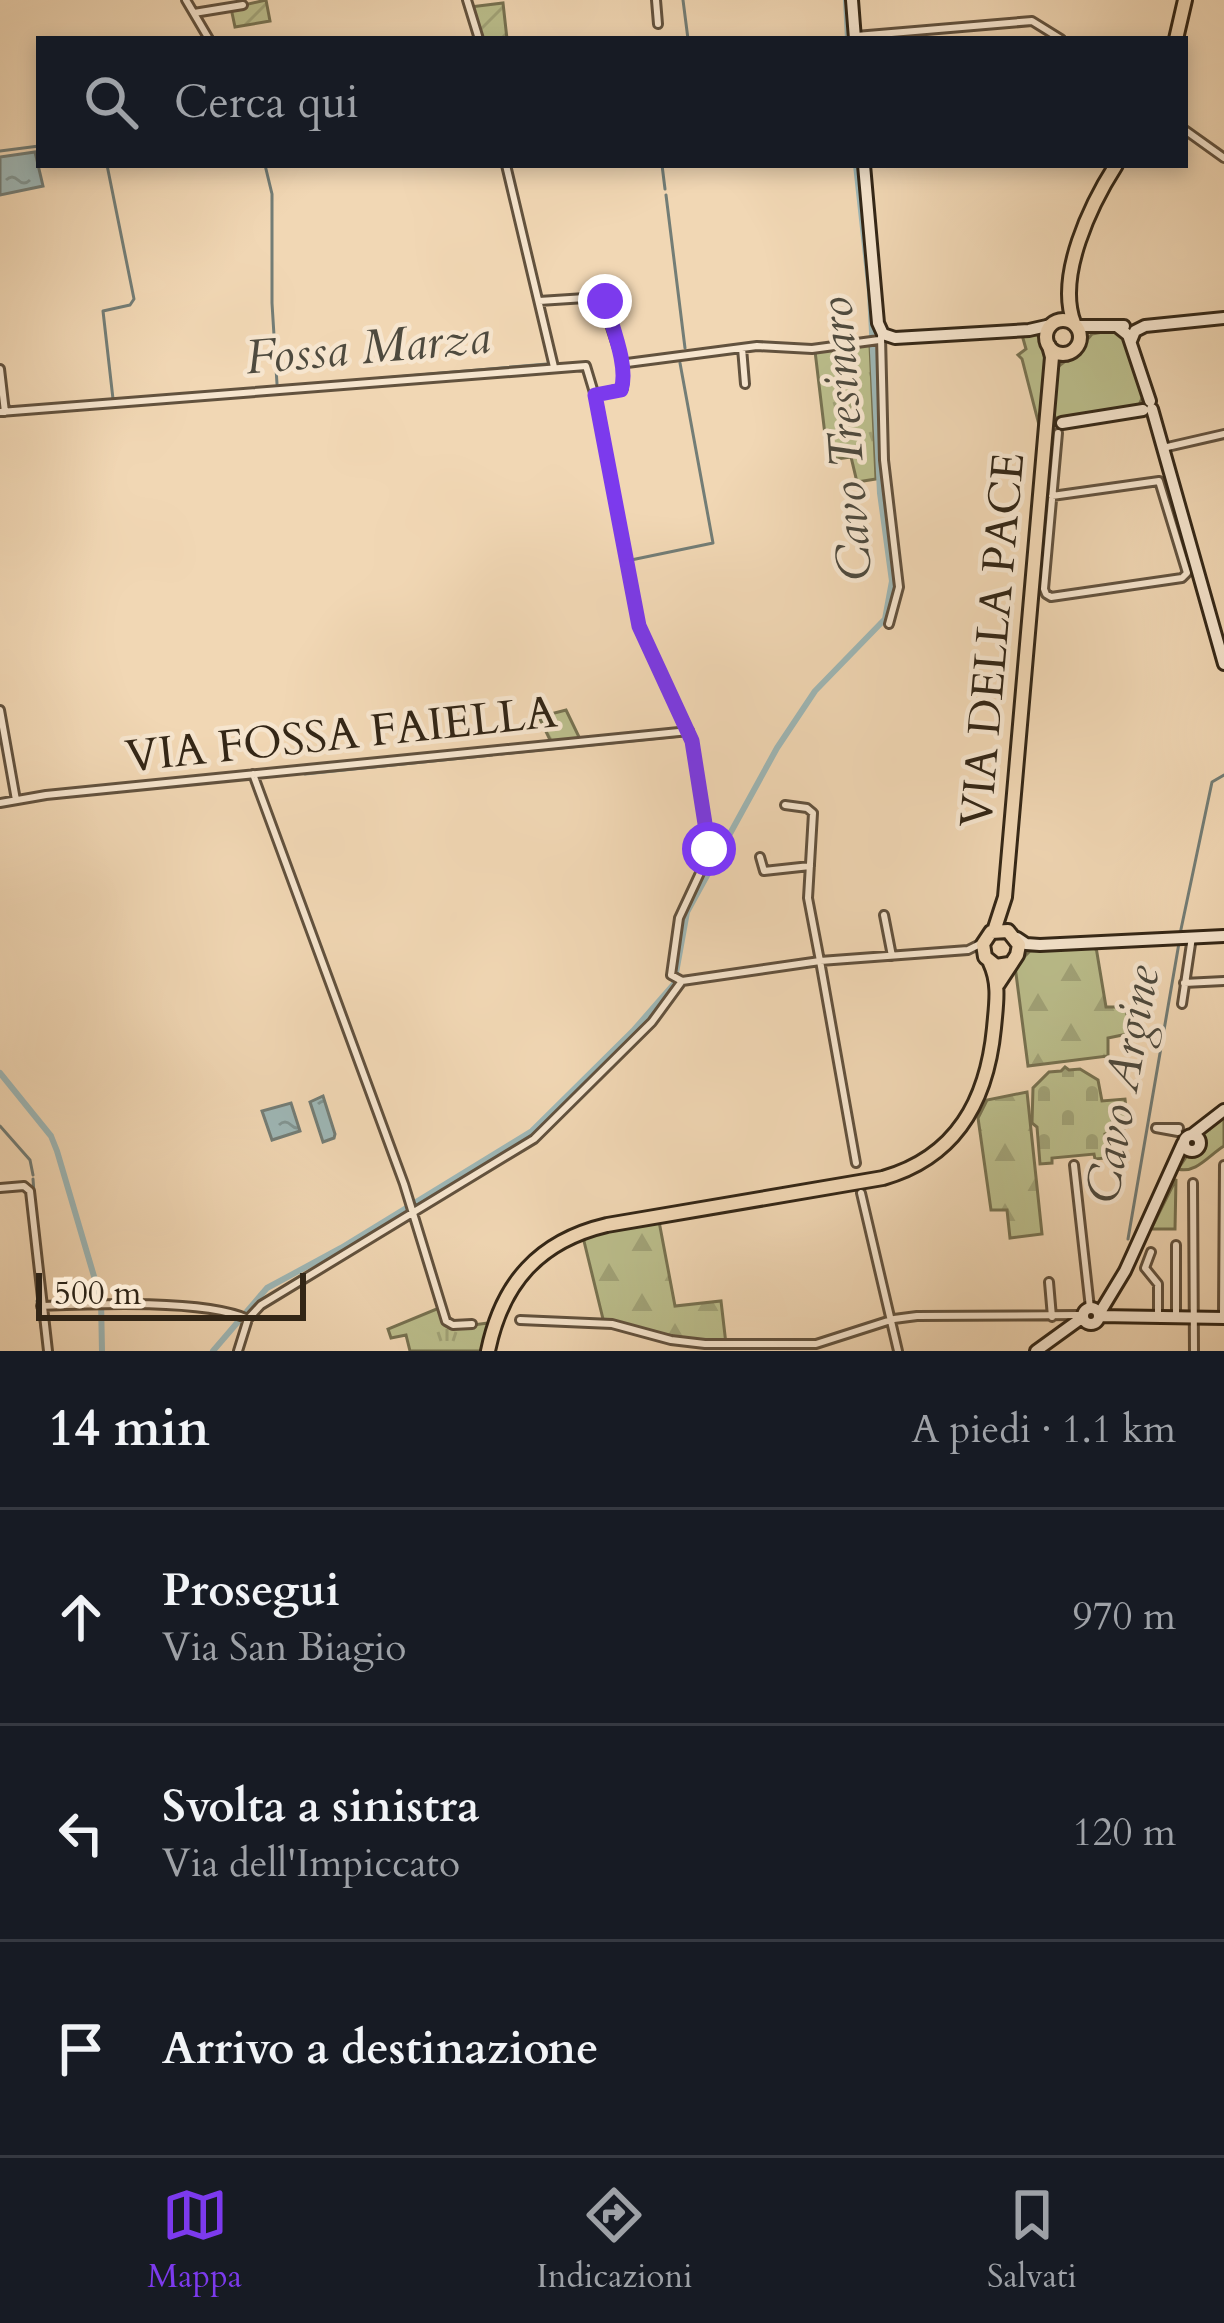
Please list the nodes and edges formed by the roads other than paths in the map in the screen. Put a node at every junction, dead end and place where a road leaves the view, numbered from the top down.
1 (186, 0) edge
2 (467, 0) edge
3 (656, 0) edge
4 (1185, 0) edge
5 (852, 2) edge
6 (243, 4) dead end
7 (194, 13) junction
8 (658, 24) dead end
9 (207, 36) edge
10 (477, 36) edge
11 (855, 36) edge
12 (865, 36) edge
13 (1056, 36) edge
14 (1177, 36) edge
15 (1188, 132) edge
16 (1224, 158) edge
17 (507, 168) edge
18 (864, 168) edge
19 (1114, 168) edge
20 (1071, 288) junction
21 (538, 301) junction
22 (1224, 318) edge
23 (1157, 323) junction
24 (1076, 325) junction
25 (1111, 328) junction
26 (1051, 332) junction
27 (877, 339) junction
28 (1080, 341) junction
29 (1131, 341) junction
30 (742, 348) junction
31 (1068, 353) junction
32 (623, 364) junction
33 (554, 367) junction
34 (0, 369) edge
35 (745, 384) dead end
36 (1047, 393) junction
37 (595, 395) junction
38 (1145, 406) junction
39 (3, 412) edge
40 (1060, 428) junction
41 (1224, 434) edge
42 (1161, 448) junction
43 (1042, 461) junction
44 (1052, 496) junction
45 (1179, 527) junction
46 (1036, 530) junction
47 (889, 624) dead end
48 (1224, 664) edge
49 (0, 710) edge
50 (688, 731) junction
51 (253, 774) junction
52 (16, 800) junction
53 (0, 803) edge
54 (784, 805) dead end
55 (760, 857) dead end
56 (810, 866) junction
57 (1005, 897) junction
58 (884, 915) dead end
59 (989, 935) junction
60 (1224, 936) edge
61 (1192, 938) junction
62 (1014, 947) junction
63 (968, 950) junction
64 (892, 956) junction
65 (988, 960) junction
66 (820, 961) junction
67 (678, 979) junction
68 (1224, 981) edge
69 (1184, 983) junction
70 (998, 985) junction
71 (1182, 1004) dead end
72 (1224, 1110) edge
73 (856, 1163) dead end
74 (1074, 1165) dead end
75 (1224, 1165) edge
76 (1193, 1183) dead end
77 (0, 1188) edge
78 (1223, 1191) edge
79 (861, 1193) dead end
80 (410, 1210) junction
81 (1176, 1245) dead end
82 (1151, 1252) dead end
83 (1131, 1257) junction
84 (1049, 1282) dead end
85 (1112, 1296) junction
86 (41, 1306) junction
87 (1088, 1314) junction
88 (1052, 1316) junction
89 (1118, 1316) junction
90 (1158, 1316) junction
91 (1176, 1316) junction
92 (1193, 1316) junction
93 (243, 1317) junction
94 (1223, 1318) edge
95 (894, 1319) junction
96 (520, 1320) dead end
97 (472, 1324) dead end
98 (48, 1351) edge
99 (238, 1351) edge
100 (488, 1351) edge
101 (898, 1351) edge
102 (1036, 1351) edge
103 (1194, 1351) edge

1 - 7 street
2 - 10 street
3 - 8 street
4 - 14 main road
5 - 11 street
6 - 7 street
7 - 9 street
12 - 13 street
15 - 16 street
17 - 21 street
18 - 27 street
19 - 20 main road, VIA DELLA PACE
20 - 24 main road, VIA DELLA PACE
20 - 26 main road, VIA DELLA PACE
21 - 32 street
21 - 33 street
22 - 23 street
23 - 25 street
23 - 29 street
24 - 25 street
24 - 26 main road
24 - 28 main road, VIA DELLA PACE
25 - 28 street
25 - 29 street
26 - 27 street
26 - 31 main road
26 - 36 main road, VIA DELLA PACE
27 - 30 street
27 - 47 street
28 - 31 main road, VIA DELLA PACE
29 - 38 street
30 - 32 street
30 - 35 street
31 - 36 main road, VIA DELLA PACE
32 - 37 street
33 - 37 street
33 - 39 street
34 - 39 street
36 - 40 street
36 - 43 main road, VIA DELLA PACE
37 - 50 street
38 - 40 street
38 - 42 street
40 - 43 street
40 - 44 street
41 - 42 street
42 - 45 street
43 - 44 street
43 - 46 main road, VIA DELLA PACE
44 - 45 street
44 - 45 street
44 - 46 street
45 - 48 street
46 - 57 main road, VIA DELLA PACE
49 - 52 street
50 - 51 street, VIA FOSSA FAIELLA
50 - 67 street
51 - 52 street, VIA FOSSA FAIELLA
51 - 80 street
52 - 53 street, VIA FOSSA FAIELLA
54 - 56 street
55 - 56 street
56 - 66 street
57 - 59 main road, VIA DELLA PACE
57 - 62 main road, VIA DELLA PACE
58 - 64 street
59 - 62 main road
59 - 63 street
59 - 65 main road
60 - 61 street
61 - 62 street
61 - 69 street
62 - 65 main road
62 - 70 main road
63 - 64 street
63 - 65 street
64 - 66 street
65 - 70 main road
66 - 67 street
66 - 73 street
67 - 80 street
68 - 69 street
69 - 71 street
70 - 100 main road
72 - 83 street
74 - 87 street
75 - 78 street
76 - 92 street
77 - 86 street
78 - 94 street
79 - 95 street
80 - 93 street
80 - 97 street
81 - 91 street
82 - 90 street
83 - 85 street
83 - 87 street
84 - 88 street
85 - 87 street
85 - 89 street
86 - 93 street
86 - 98 street
87 - 88 street
87 - 89 street
87 - 102 street
88 - 95 street
89 - 90 street
90 - 91 street
91 - 92 street
92 - 94 street
92 - 103 street
93 - 99 street
95 - 96 street
95 - 101 street

